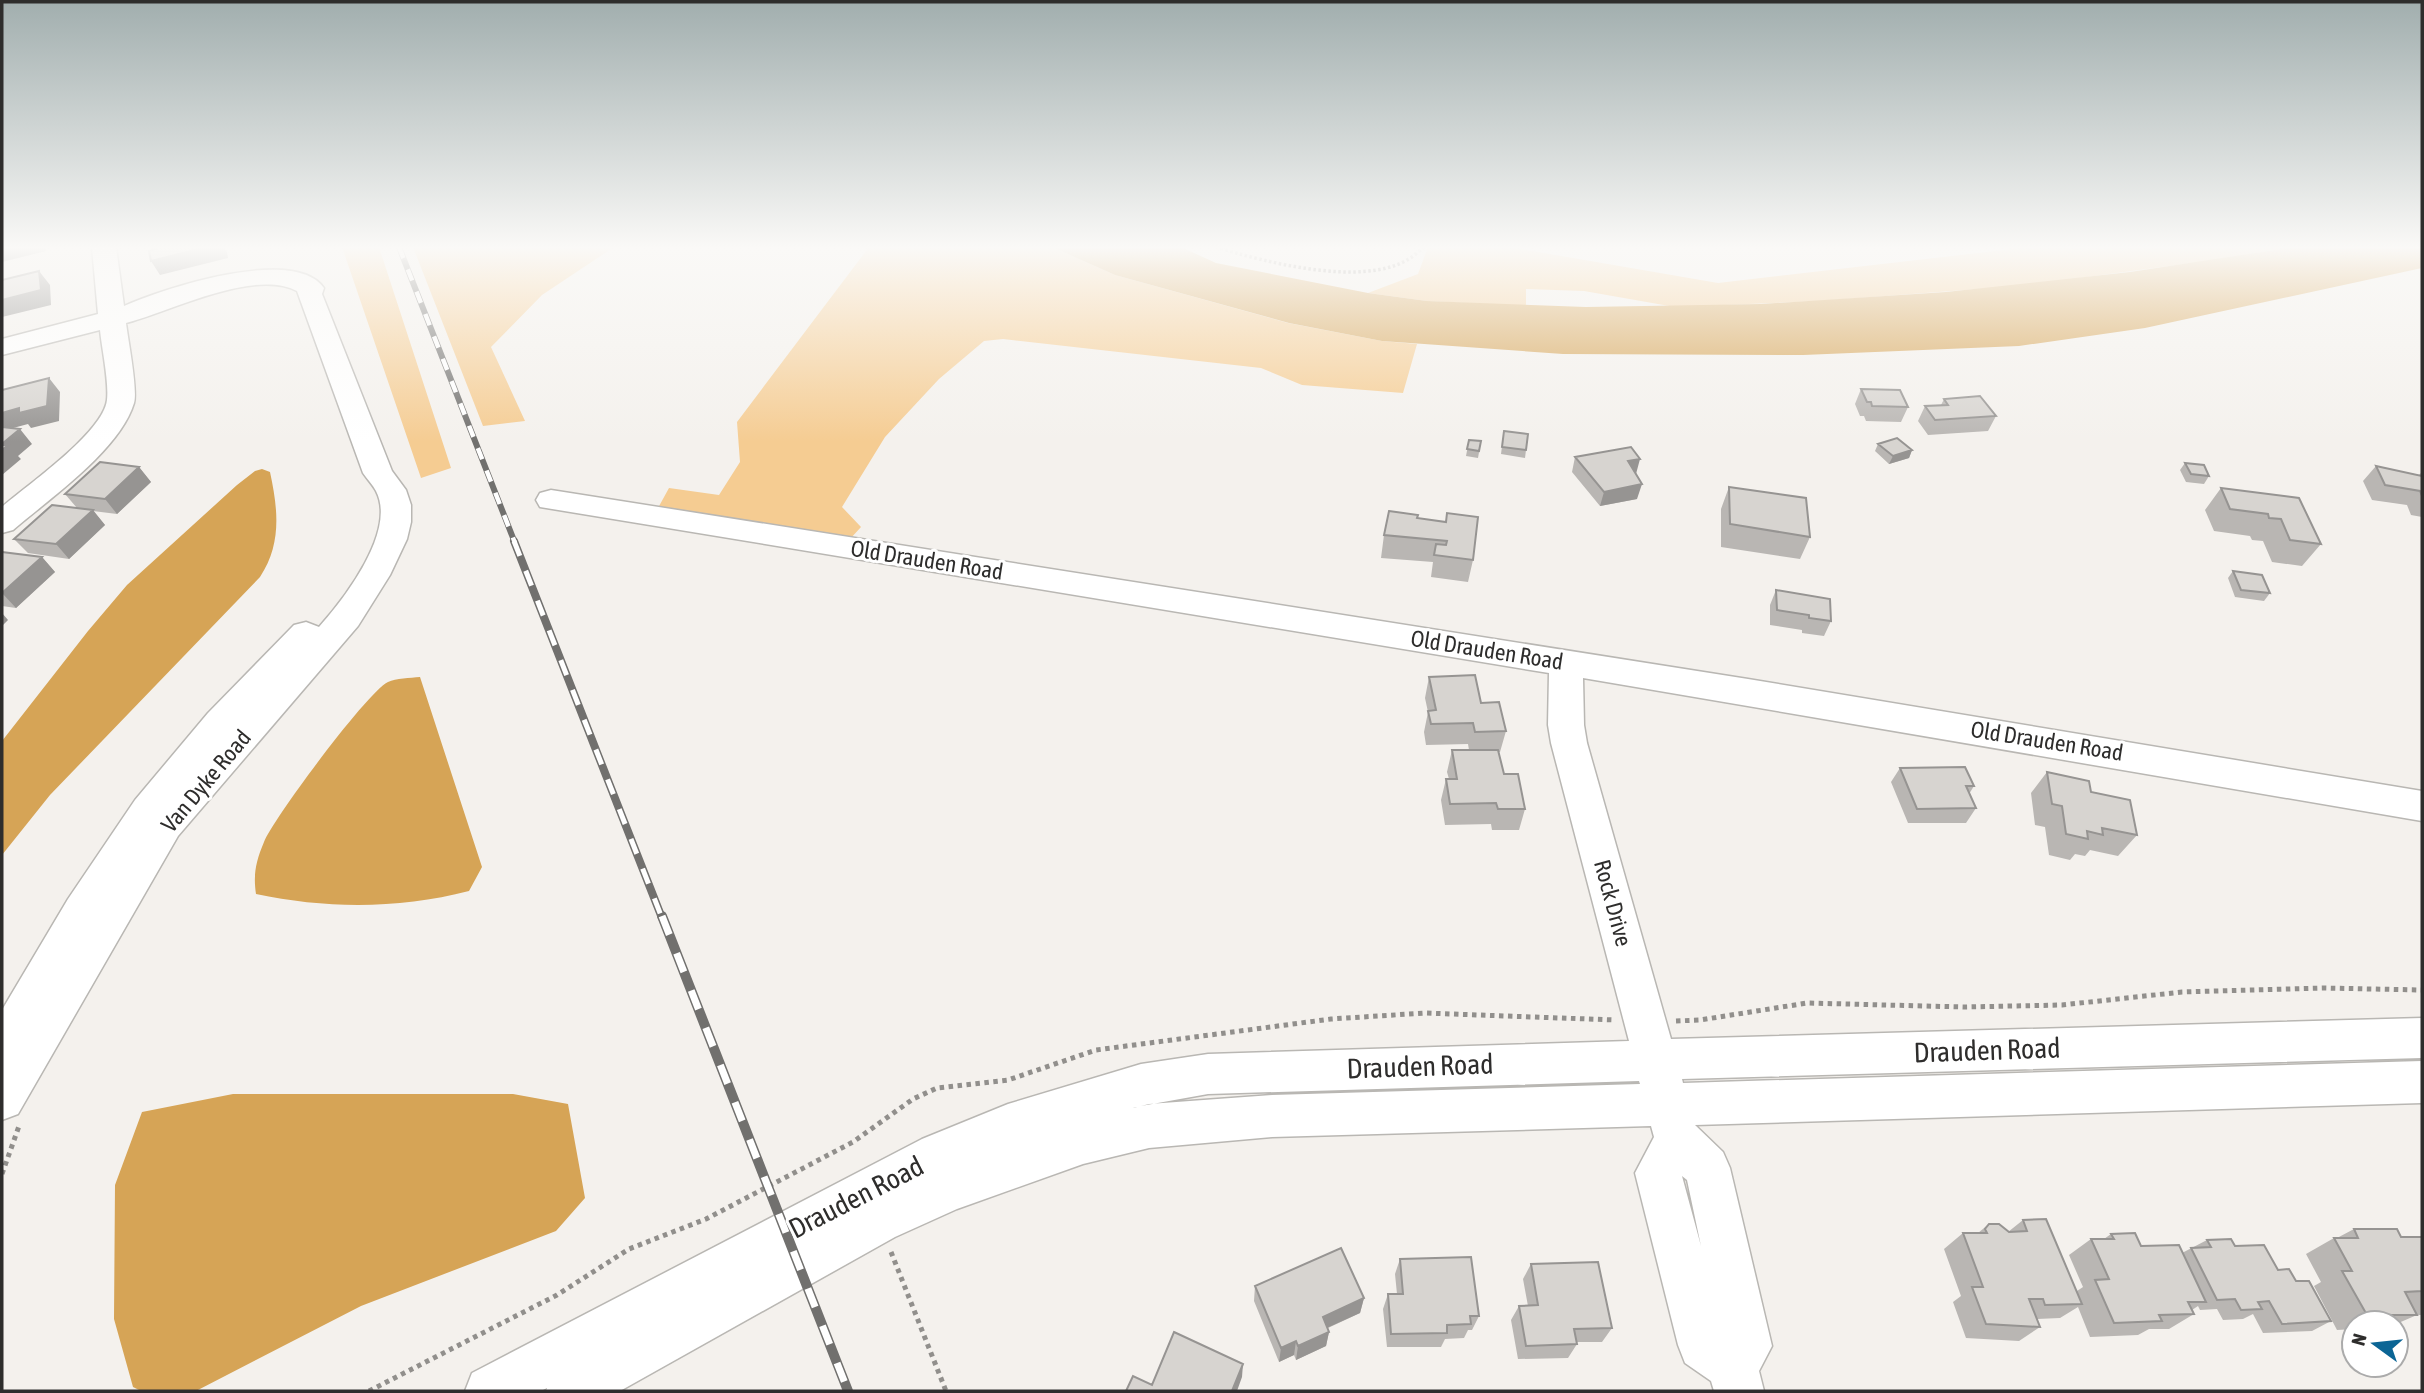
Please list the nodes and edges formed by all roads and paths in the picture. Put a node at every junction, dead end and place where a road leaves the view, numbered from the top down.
1 (110, 312) edge
2 (132, 312) edge
3 (316, 312) edge
4 (111, 319) junction
5 (2, 347) edge
6 (551, 500) dead end
7 (2, 523) edge
8 (1566, 663) junction
9 (254, 704) junction
10 (2422, 806) edge
11 (2422, 1038) edge
12 (2, 1049) edge
13 (1655, 1059) junction
14 (2422, 1082) edge
15 (13, 1106) edge
16 (1672, 1121) junction
17 (2, 1174) edge
18 (878, 1220) junction
19 (1736, 1379) edge
20 (490, 1391) edge
21 (571, 1391) edge
22 (946, 1391) edge

1 - 4 street
2 - 4 street, Van Dyke Road
3 - 9 street, Van Dyke Road
4 - 5 street
4 - 7 street
6 - 8 street, Old Drauden Road
8 - 10 street, Old Drauden Road
8 - 13 street, Rock Drive
9 - 12 street, Van Dyke Road
9 - 15 street, Van Dyke Road
11 - 13 street, Drauden Road
13 - 16 street, Rock Drive
13 - 20 street, Drauden Road
14 - 16 street, Drauden Road
15 - 17 path
16 - 18 street, Drauden Road
16 - 19 street
18 - 21 street, Drauden Road
18 - 22 path

